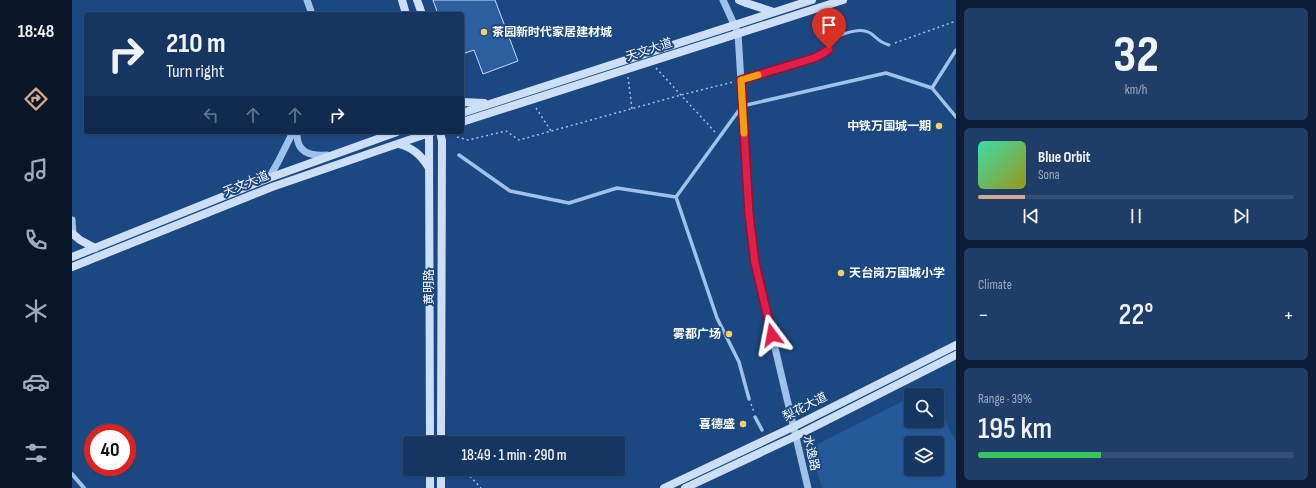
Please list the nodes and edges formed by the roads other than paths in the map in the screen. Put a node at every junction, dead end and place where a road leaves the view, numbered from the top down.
1 (307, 0) edge
2 (723, 0) edge
3 (739, 0) edge
4 (812, 0) edge
5 (843, 0) edge
6 (418, 1) edge
7 (311, 12) edge
8 (421, 12) edge
9 (774, 12) junction
10 (736, 29) junction
11 (889, 45) road end
12 (956, 50) edge
13 (741, 80) junction
14 (932, 88) junction
15 (464, 102) edge
16 (489, 104) junction
17 (742, 106) junction
18 (464, 112) edge
19 (956, 117) edge
20 (464, 121) edge
21 (292, 134) edge
22 (297, 134) edge
23 (391, 134) edge
24 (425, 134) edge
25 (430, 134) edge
26 (440, 134) edge
27 (398, 144) junction
28 (332, 155) junction
29 (458, 155) dead end
30 (430, 168) junction
31 (269, 178) junction
32 (676, 197) junction
33 (72, 220) edge
34 (72, 236) edge
35 (95, 248) junction
36 (72, 257) edge
37 (72, 267) edge
38 (956, 345) edge
39 (956, 356) edge
40 (749, 399) road end
41 (756, 417) road end
42 (793, 427) junction
43 (762, 430) dead end
44 (430, 436) edge
45 (441, 436) edge
46 (796, 436) junction
47 (72, 474) edge
48 (430, 476) edge
49 (441, 476) edge
50 (84, 488) edge
51 (430, 488) edge
52 (441, 488) edge
53 (664, 488) edge
54 (685, 488) edge
55 (808, 488) edge

1 - 7 street
2 - 10 street, 水逸路
3 - 9 main road
4 - 9 main road, 天文大道
5 - 10 main road, 天文大道
6 - 8 main road
9 - 10 main road, 天文大道
10 - 13 street, 水逸路
10 - 16 main road, 天文大道
10 - 20 main road, 天文大道
11 - 13 lane
12 - 14 street
13 - 17 street, 水逸路
14 - 17 street
14 - 19 street
15 - 16 main road
16 - 18 main road, 天文大道
17 - 32 street
17 - 42 street, 水逸路
21 - 31 street
22 - 28 street
23 - 28 main road, 天文大道
24 - 27 main road, 天文大道
25 - 30 main road, 黄明路
26 - 45 main road, 黄明路
27 - 30 main road
27 - 37 main road, 天文大道
28 - 31 main road, 天文大道
29 - 32 street
30 - 44 main road, 黄明路
31 - 35 main road, 天文大道
32 - 40 street
33 - 34 street
34 - 35 main road
35 - 36 main road, 天文大道
38 - 42 main road, 梨花大道
39 - 46 main road, 梨花大道
41 - 43 street
42 - 46 street, 水逸路
42 - 53 main road, 梨花大道
46 - 54 main road, 梨花大道
46 - 55 street, 水逸路
47 - 50 street
48 - 51 main road
49 - 52 main road

